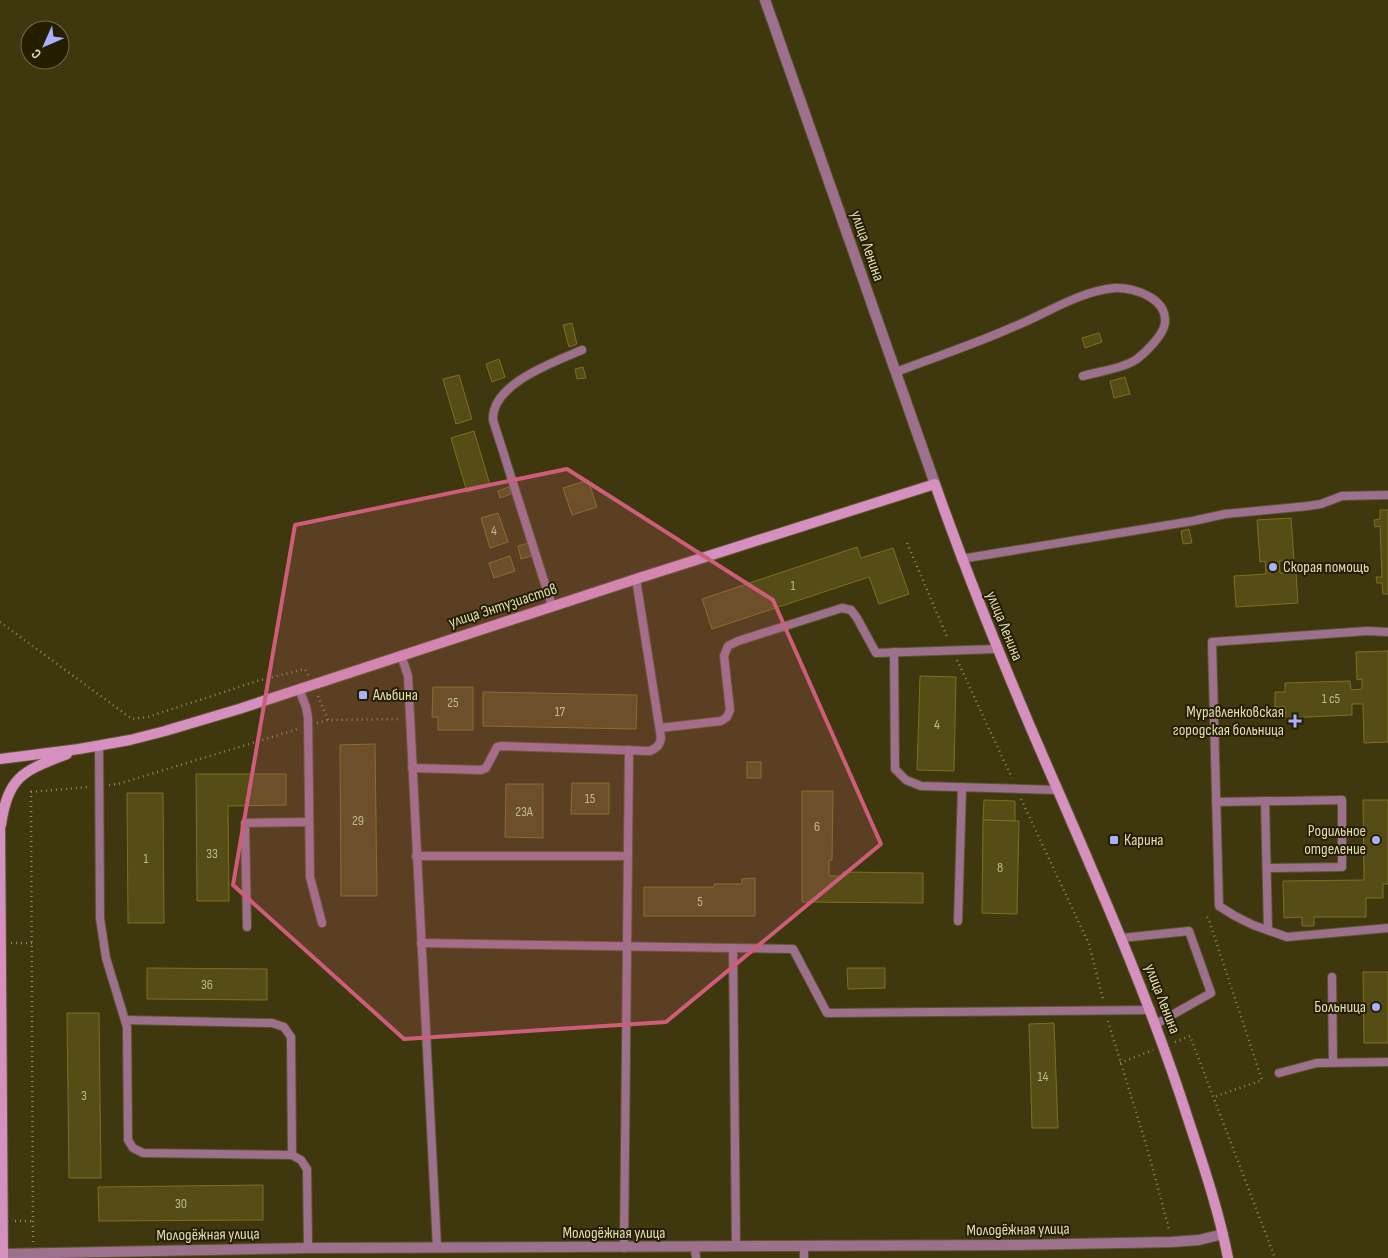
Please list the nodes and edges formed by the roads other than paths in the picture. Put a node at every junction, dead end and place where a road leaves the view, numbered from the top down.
1 (765, 0) edge
2 (582, 350) dead end
3 (896, 372) junction
4 (1083, 376) dead end
5 (935, 484) junction
6 (1388, 495) edge
7 (961, 559) junction
8 (636, 579) junction
9 (552, 606) junction
10 (1388, 632) edge
11 (997, 649) junction
12 (894, 652) junction
13 (401, 655) junction
14 (299, 689) junction
15 (660, 728) junction
16 (99, 746) junction
17 (79, 749) junction
18 (629, 750) junction
19 (2, 758) edge
20 (412, 768) junction
21 (962, 787) junction
22 (1057, 790) junction
23 (1265, 801) junction
24 (1216, 802) junction
25 (309, 822) junction
26 (0, 823) edge
27 (0, 847) edge
28 (416, 856) junction
29 (628, 856) junction
30 (1267, 868) junction
31 (958, 921) dead end
32 (322, 924) dead end
33 (247, 927) dead end
34 (1388, 928) edge
35 (1268, 930) junction
36 (1122, 938) junction
37 (421, 943) junction
38 (627, 946) junction
39 (733, 948) junction
40 (1332, 977) dead end
41 (1151, 1010) junction
42 (125, 1020) junction
43 (1156, 1024) junction
44 (1333, 1062) junction
45 (1388, 1062) edge
46 (1279, 1073) dead end
47 (292, 1155) junction
48 (1223, 1234) junction
49 (438, 1247) junction
50 (736, 1247) junction
51 (804, 1247) junction
52 (308, 1248) junction
53 (624, 1248) junction
54 (284, 1253) edge
55 (696, 1253) edge
56 (129, 1255) edge
57 (3, 1256) edge
58 (804, 1258) edge
59 (1228, 1258) edge

1 - 3 street, улица Ленина
2 - 9 lane
3 - 4 lane
3 - 5 street, улица Ленина
5 - 7 main road, улица Ленина
5 - 8 main road, улица Энтузиастов
6 - 7 lane
7 - 11 main road, улица Ленина
8 - 9 main road, улица Энтузиастов
8 - 15 lane
9 - 13 main road, улица Энтузиастов
10 - 24 lane
11 - 12 lane
11 - 22 main road, улица Ленина
12 - 15 lane
12 - 21 lane
13 - 14 main road, улица Энтузиастов
13 - 20 lane
14 - 16 main road, улица Энтузиастов
14 - 25 lane
15 - 18 lane
16 - 17 main road, улица Энтузиастов
16 - 42 lane
17 - 19 main road, улица Энтузиастов
17 - 26 main road, улица Энтузиастов
18 - 20 lane
18 - 29 lane
20 - 28 lane
21 - 22 lane
21 - 31 lane
22 - 36 main road, улица Ленина
23 - 24 lane
23 - 30 lane
23 - 30 lane
24 - 35 lane
25 - 32 lane
25 - 33 lane
26 - 27 main road, улица Энтузиастов
27 - 57 main road, улица Энтузиастов
28 - 29 lane
28 - 37 lane
29 - 38 lane
30 - 35 lane
34 - 35 lane
36 - 41 main road, улица Ленина
36 - 43 lane
37 - 38 lane
37 - 49 lane
38 - 39 lane
38 - 53 lane
39 - 41 lane
39 - 50 lane
40 - 44 lane
41 - 43 main road, улица Ленина
42 - 47 lane
42 - 47 lane
43 - 48 main road, улица Ленина
44 - 45 lane
44 - 46 lane
47 - 52 lane
48 - 51 street, Молодёжная улица
48 - 59 main road, улица Ленина
49 - 52 street, Молодёжная улица
49 - 53 street, Молодёжная улица
50 - 51 street, Молодёжная улица
50 - 55 street, Молодёжная улица
51 - 58 lane
52 - 54 street, Молодёжная улица
53 - 55 street, Молодёжная улица
54 - 56 street, Молодёжная улица
56 - 57 street, Молодёжная улица

